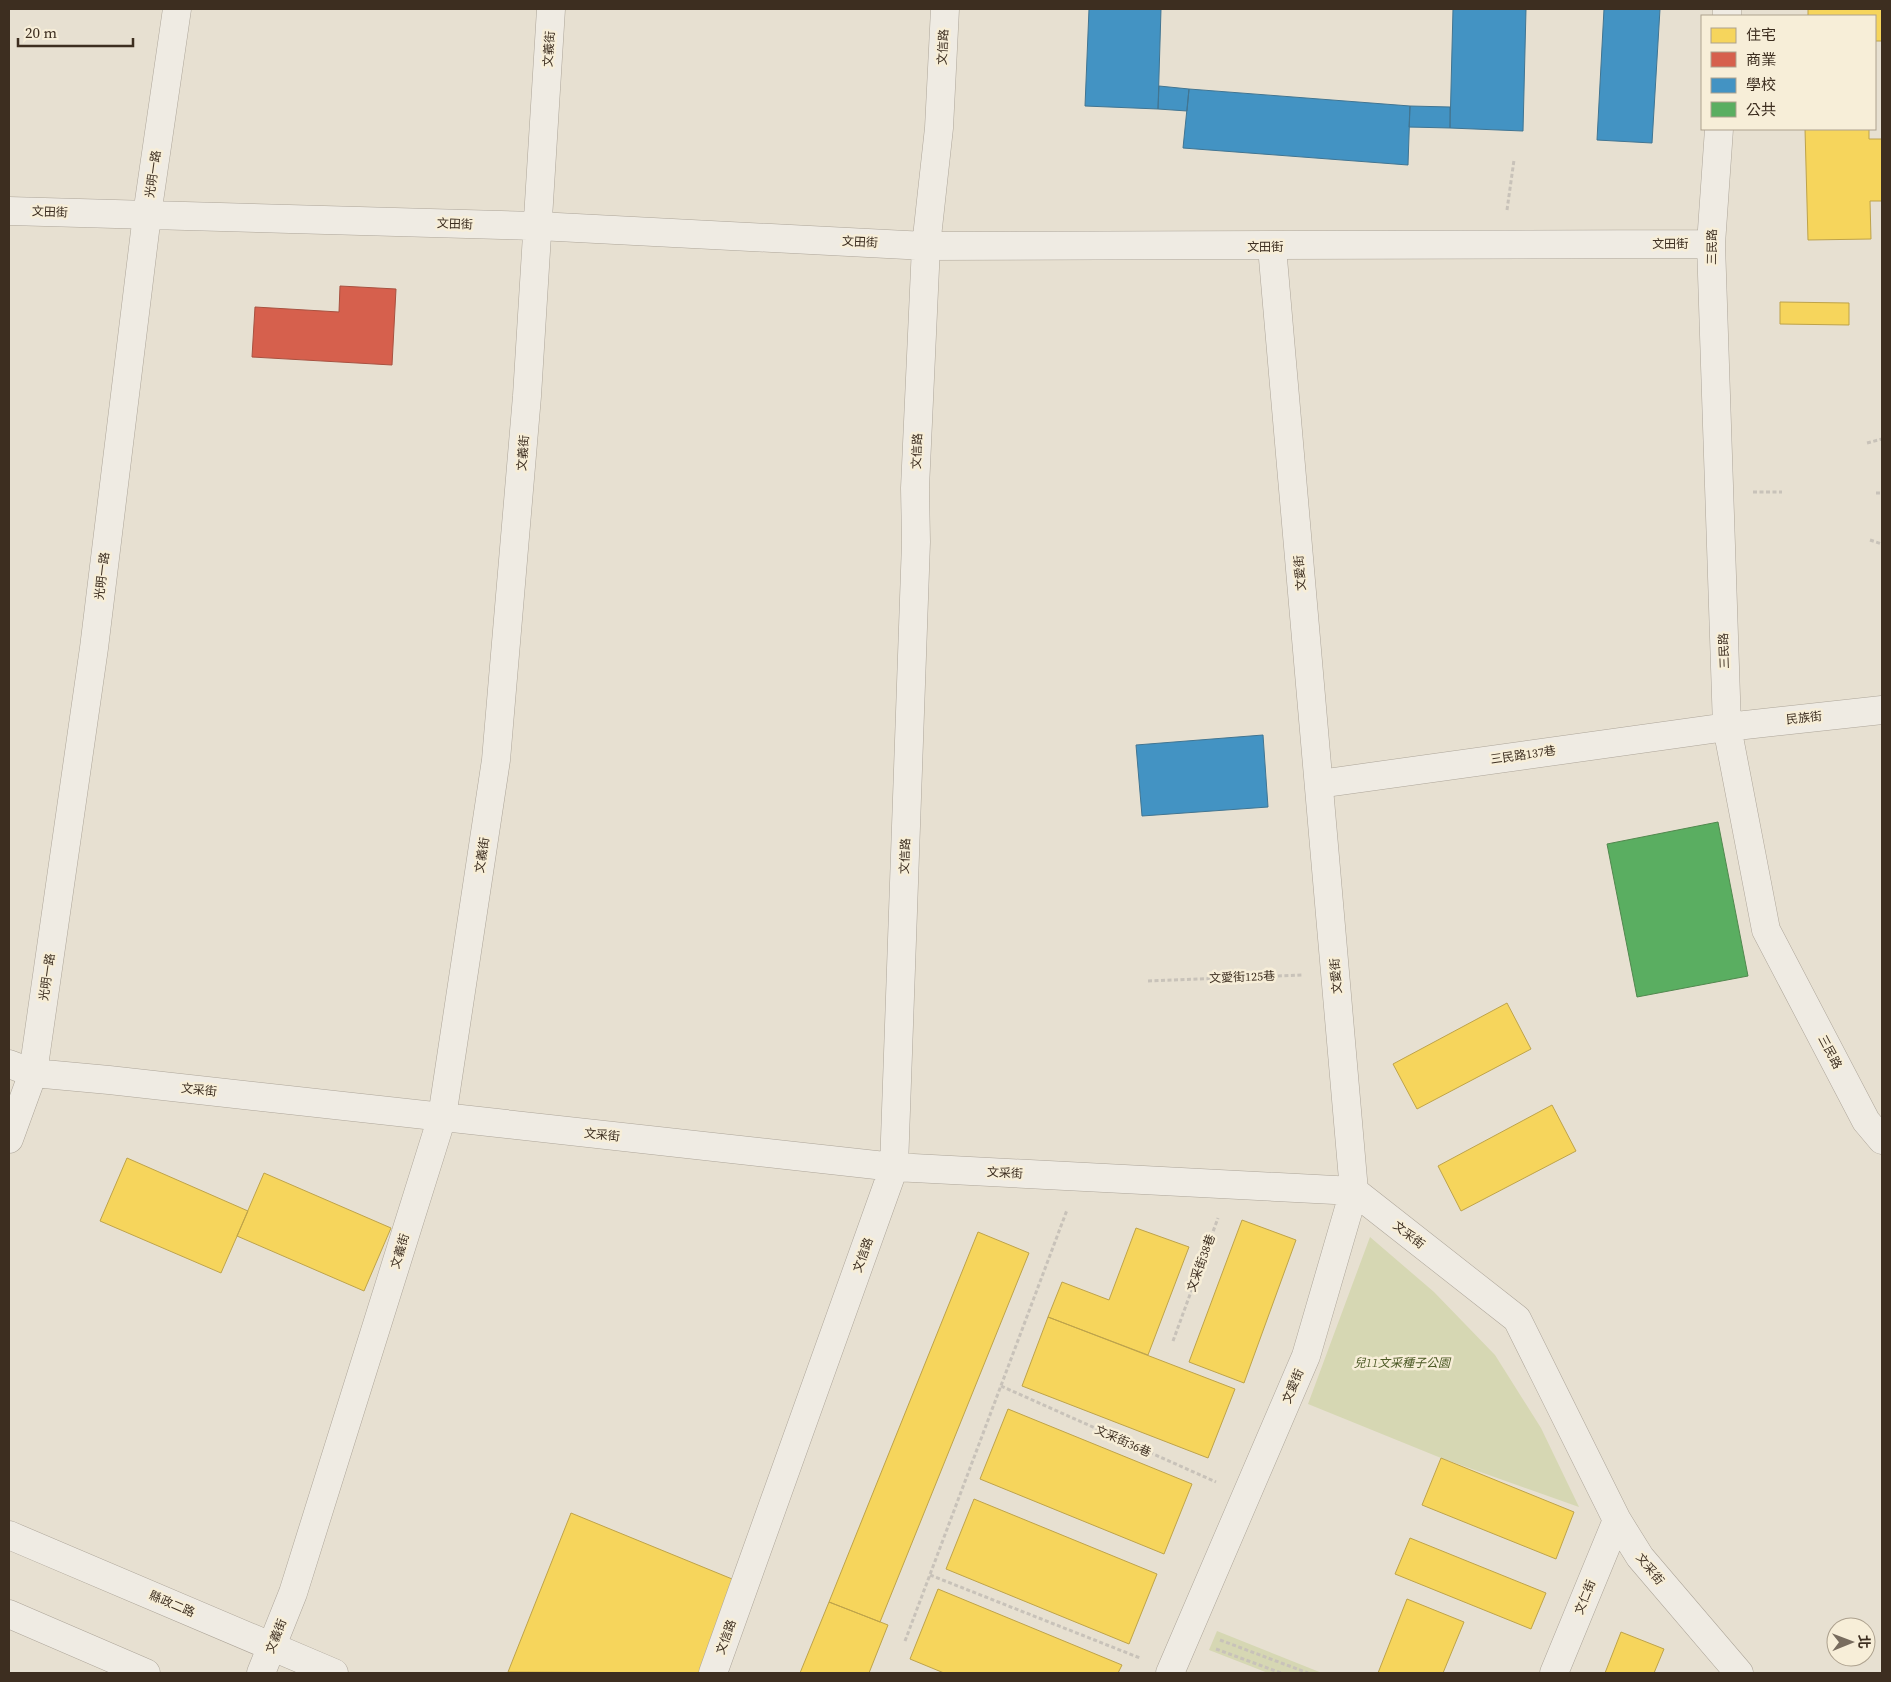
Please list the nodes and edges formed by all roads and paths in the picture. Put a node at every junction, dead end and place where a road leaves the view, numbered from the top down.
1 (177, 9) edge
2 (552, 9) edge
3 (945, 9) edge
4 (1719, 130) edge
5 (1514, 160) dead end
6 (9, 211) edge
7 (147, 215) junction
8 (538, 226) junction
9 (1711, 244) junction
10 (926, 246) junction
11 (1501, 246) junction
12 (1272, 247) junction
13 (1882, 438) edge
14 (1867, 443) dead end
15 (1876, 493) dead end
16 (1882, 493) edge
17 (1870, 540) dead end
18 (1882, 544) edge
19 (1882, 710) edge
20 (1727, 727) junction
21 (1319, 784) junction
22 (1335, 974) junction
23 (1148, 981) dead end
24 (21, 1069) edge
25 (442, 1117) junction
26 (9, 1139) edge
27 (1882, 1140) edge
28 (894, 1167) junction
29 (1079, 1177) junction
30 (1230, 1185) junction
31 (1354, 1191) junction
32 (1173, 1341) dead end
33 (1001, 1386) junction
34 (1246, 1495) junction
35 (1617, 1520) junction
36 (9, 1535) edge
37 (930, 1575) junction
38 (9, 1614) edge
39 (1187, 1633) junction
40 (905, 1641) dead end
41 (272, 1647) junction
42 (1170, 1672) edge
43 (146, 1673) edge
44 (260, 1673) edge
45 (334, 1673) edge
46 (714, 1673) edge
47 (1282, 1673) edge
48 (1308, 1673) edge
49 (1554, 1673) edge
50 (1739, 1673) edge

1 - 7 street, 光明一路
2 - 8 street, 文義街
3 - 10 street, 文信路
4 - 9 street, 三民路
5 - 11 path
6 - 7 street, 文田街
7 - 8 street, 文田街
7 - 24 street, 光明一路
8 - 10 street, 文田街
8 - 25 street, 文義街
9 - 11 street, 文田街
9 - 20 street, 三民路
10 - 12 street, 文田街
10 - 28 street, 文信路
11 - 12 street, 文田街
12 - 21 street, 文愛街
13 - 14 path
15 - 16 path
17 - 18 path
19 - 20 street, 民族街
20 - 21 street, 三民路137巷
20 - 27 street, 三民路
21 - 22 street, 文愛街
22 - 23 path, 文愛街125巷
22 - 31 street, 文愛街
24 - 25 street, 文采街
24 - 26 street, 光明一路
25 - 28 street, 文采街
25 - 41 street, 文義街
28 - 29 street, 文采街
28 - 46 street, 文信路
29 - 30 street, 文采街
29 - 33 path
30 - 31 street, 文采街
30 - 32 path, 文采街38巷
31 - 34 street, 文愛街
31 - 35 street, 文采街
33 - 34 path, 文采街36巷
33 - 37 path
34 - 39 street, 文愛街
35 - 49 street, 文仁街
35 - 50 street, 文采街
36 - 41 street, 縣政二路
37 - 40 path
37 - 42 path
38 - 43 street
39 - 42 street, 文愛街
39 - 47 path
39 - 48 path
41 - 44 street, 文義街
41 - 45 street, 縣政二路

